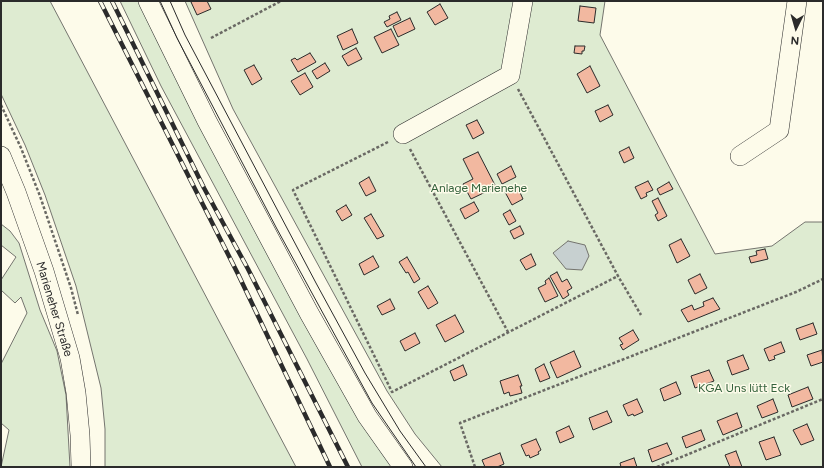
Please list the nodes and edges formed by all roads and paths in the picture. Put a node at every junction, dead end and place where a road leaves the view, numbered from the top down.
1 (148, 1) edge
2 (281, 1) edge
3 (523, 1) edge
4 (797, 1) edge
5 (211, 38) dead end
6 (510, 75) junction
7 (402, 134) junction
8 (1, 156) edge
9 (740, 156) dead end
10 (8, 195) edge
11 (618, 276) junction
12 (823, 279) edge
13 (640, 315) dead end
14 (508, 332) junction
15 (823, 399) edge
16 (81, 467) edge
17 (402, 467) edge
18 (475, 467) edge
19 (657, 467) edge

1 - 17 street
2 - 5 path
3 - 6 street
4 - 9 street
6 - 7 street
6 - 11 path
7 - 14 path
7 - 14 path
8 - 10 street, Marieneher Straße
10 - 16 street, Marieneher Straße
11 - 13 path
11 - 14 path
12 - 18 path
15 - 19 path

